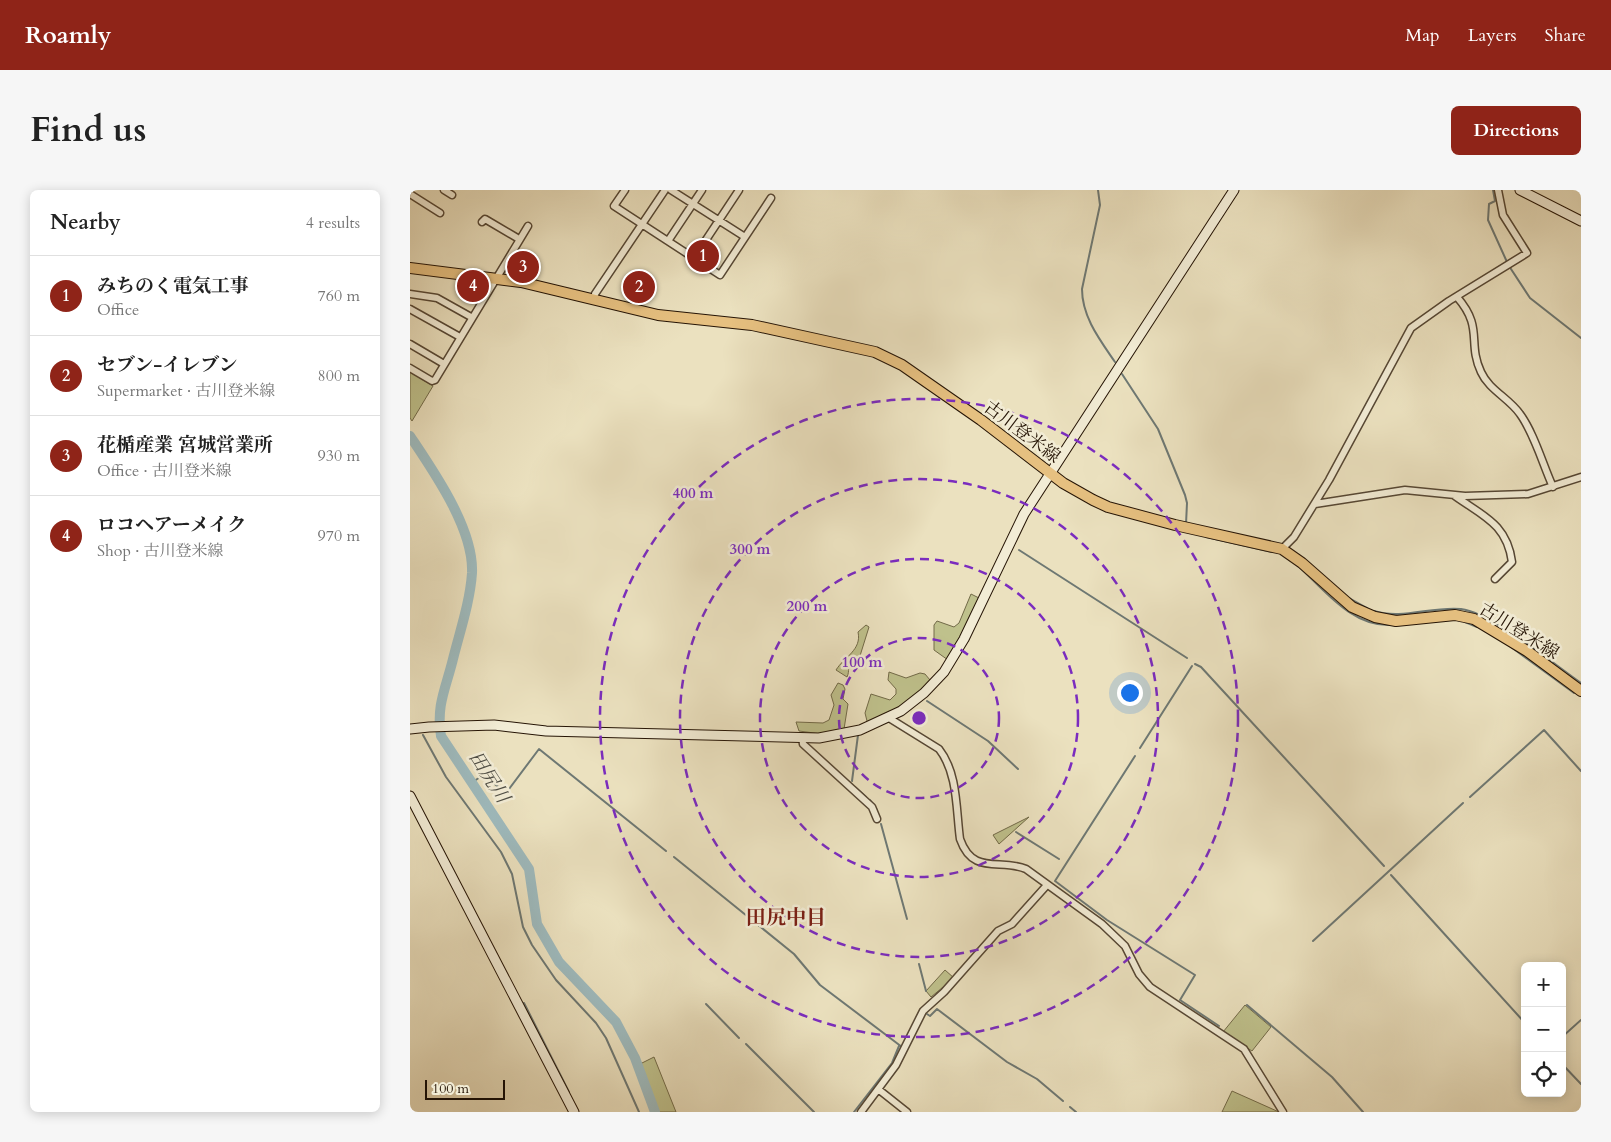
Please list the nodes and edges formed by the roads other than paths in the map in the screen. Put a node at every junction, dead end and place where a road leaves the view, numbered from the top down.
1 (444, 190) edge
2 (625, 190) edge
3 (665, 190) edge
4 (671, 190) edge
5 (702, 190) edge
6 (739, 190) edge
7 (1234, 190) edge
8 (1498, 190) edge
9 (1520, 190) edge
10 (410, 194) edge
11 (452, 195) dead end
12 (770, 198) dead end
13 (693, 204) junction
14 (440, 213) dead end
15 (719, 220) junction
16 (1581, 221) edge
17 (482, 222) dead end
18 (642, 224) junction
19 (528, 226) dead end
20 (745, 237) junction
21 (519, 239) junction
22 (668, 242) junction
23 (694, 258) junction
24 (410, 268) edge
25 (495, 278) junction
26 (410, 294) edge
27 (1457, 297) junction
28 (594, 300) junction
29 (410, 309) edge
30 (472, 317) junction
31 (460, 337) junction
32 (410, 344) edge
33 (444, 364) junction
34 (410, 368) edge
35 (1051, 473) junction
36 (1579, 479) edge
37 (1553, 487) junction
38 (1454, 495) junction
39 (1314, 504) junction
40 (1282, 549) junction
41 (1495, 579) dead end
42 (1581, 691) edge
43 (889, 718) junction
44 (410, 729) edge
45 (802, 737) junction
46 (410, 796) edge
47 (877, 819) dead end
48 (1047, 885) junction
49 (878, 1089) junction
50 (574, 1112) edge
51 (861, 1112) edge
52 (907, 1112) edge
53 (1283, 1112) edge

1 - 11 street
2 - 18 street
3 - 18 street
4 - 13 street
5 - 13 street
6 - 15 street
7 - 35 street
8 - 27 street
9 - 16 street
10 - 14 street
12 - 20 street
13 - 15 street
13 - 22 street
15 - 20 street
15 - 23 street
17 - 21 street
18 - 22 street
18 - 28 street
19 - 21 street
20 - 23 street
21 - 25 street
22 - 23 street
24 - 25 main road, 古川登米線
25 - 28 main road, 古川登米線
25 - 30 street
26 - 30 street
27 - 37 street
27 - 39 street
28 - 35 main road, 古川登米線
29 - 31 street
30 - 31 street
31 - 33 street
32 - 33 street
33 - 34 street
35 - 40 main road, 古川登米線
35 - 43 street
36 - 37 street
37 - 38 street
38 - 39 street
38 - 41 street
39 - 40 street
40 - 42 main road, 古川登米線
43 - 45 street
43 - 48 street
44 - 45 street
45 - 47 street
46 - 50 street
48 - 49 street
48 - 53 street
49 - 51 street
49 - 52 street

